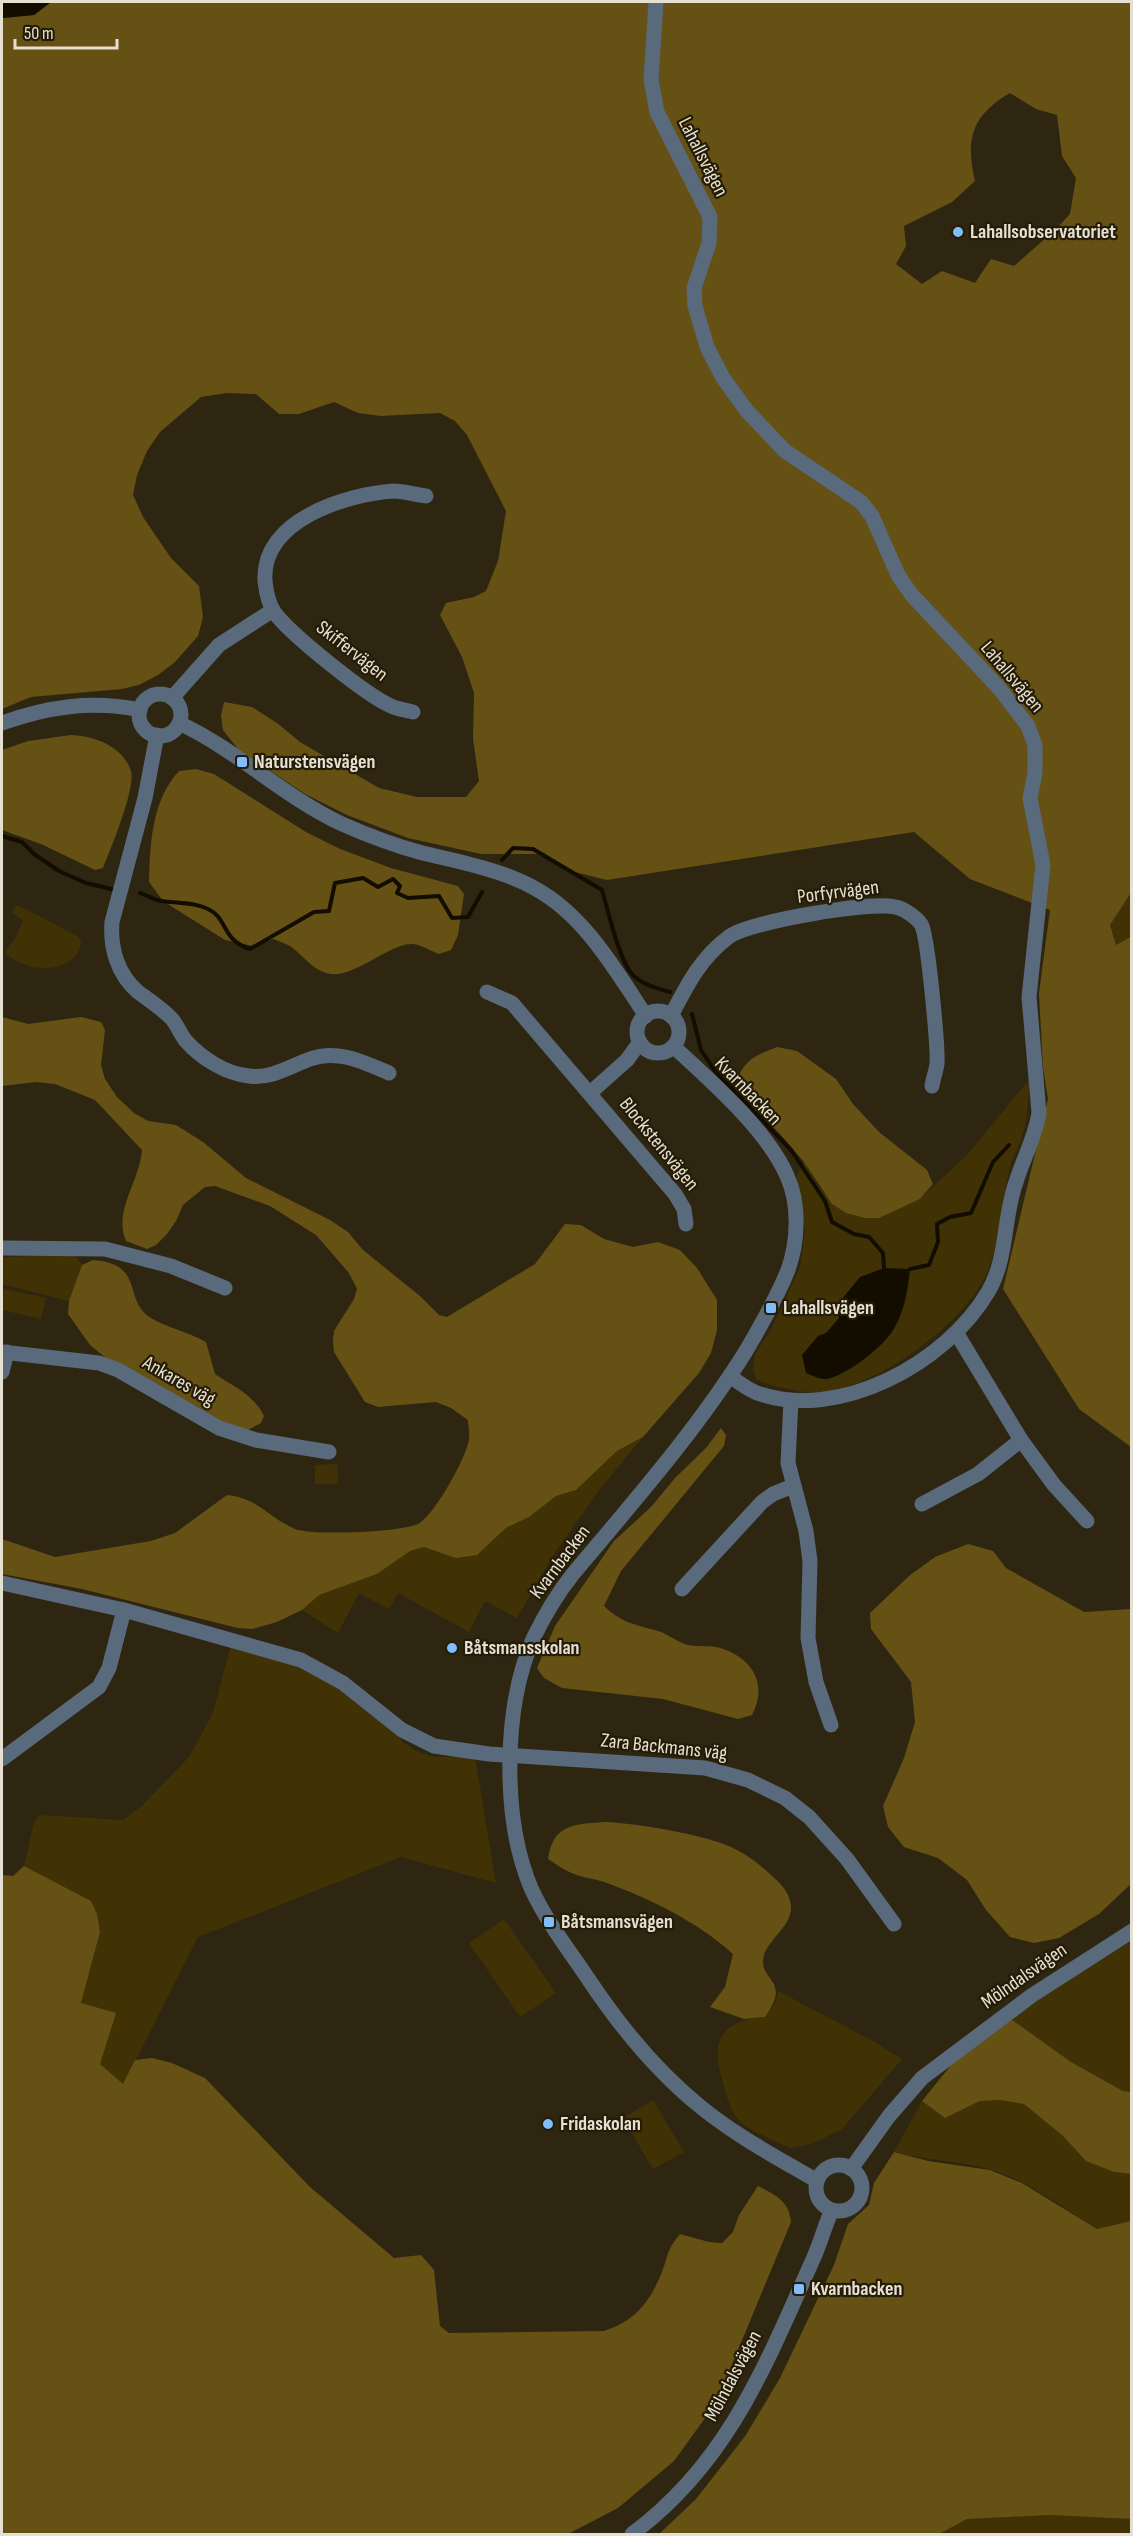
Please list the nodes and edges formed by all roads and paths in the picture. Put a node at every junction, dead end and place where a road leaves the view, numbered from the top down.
1 (656, 2) edge
2 (426, 496) dead end
3 (273, 610) junction
4 (172, 698) junction
5 (140, 710) junction
6 (412, 712) dead end
7 (2, 723) edge
8 (179, 723) junction
9 (157, 735) junction
10 (487, 992) dead end
11 (645, 1016) junction
12 (671, 1016) junction
13 (640, 1042) junction
14 (674, 1047) junction
15 (389, 1073) dead end
16 (932, 1086) dead end
17 (590, 1093) junction
18 (686, 1224) dead end
19 (2, 1248) edge
20 (225, 1288) dead end
21 (957, 1334) junction
22 (4, 1352) edge
23 (2, 1372) edge
24 (730, 1376) junction
25 (791, 1400) junction
26 (1021, 1440) junction
27 (329, 1452) dead end
28 (793, 1486) junction
29 (922, 1504) dead end
30 (1087, 1521) dead end
31 (2, 1583) edge
32 (682, 1589) dead end
33 (124, 1610) junction
34 (831, 1725) dead end
35 (510, 1755) junction
36 (2, 1759) edge
37 (894, 1923) dead end
38 (1131, 1931) edge
39 (851, 2169) junction
40 (817, 2181) junction
41 (832, 2210) junction
42 (632, 2535) edge

1 - 21 street, Lahallsvägen
2 - 3 street
3 - 4 street
3 - 6 street, Skiffervägen
4 - 5 street
4 - 8 street
5 - 7 street
5 - 9 street
8 - 9 street
8 - 11 street
9 - 15 street
10 - 17 street, Blockstensvägen
11 - 12 street
11 - 13 street
12 - 14 street
12 - 16 street, Porfyrvägen
13 - 14 street
13 - 17 street, Blockstensvägen
14 - 24 street, Kvarnbacken
17 - 18 street, Blockstensvägen
19 - 20 street
21 - 25 street, Lahallsvägen
21 - 26 street
22 - 23 street, Ankares väg
22 - 27 street, Ankares väg
24 - 25 street, Lahallsvägen
24 - 35 street, Kvarnbacken
25 - 28 street
26 - 29 street
26 - 30 street
28 - 32 street
28 - 34 street
31 - 33 street
33 - 35 street
33 - 36 street
35 - 37 street, Zara Backmans väg
35 - 40 street, Kvarnbacken
38 - 39 street, Mölndalsvägen
39 - 40 street
39 - 41 street
40 - 41 street
41 - 42 street, Mölndalsvägen

